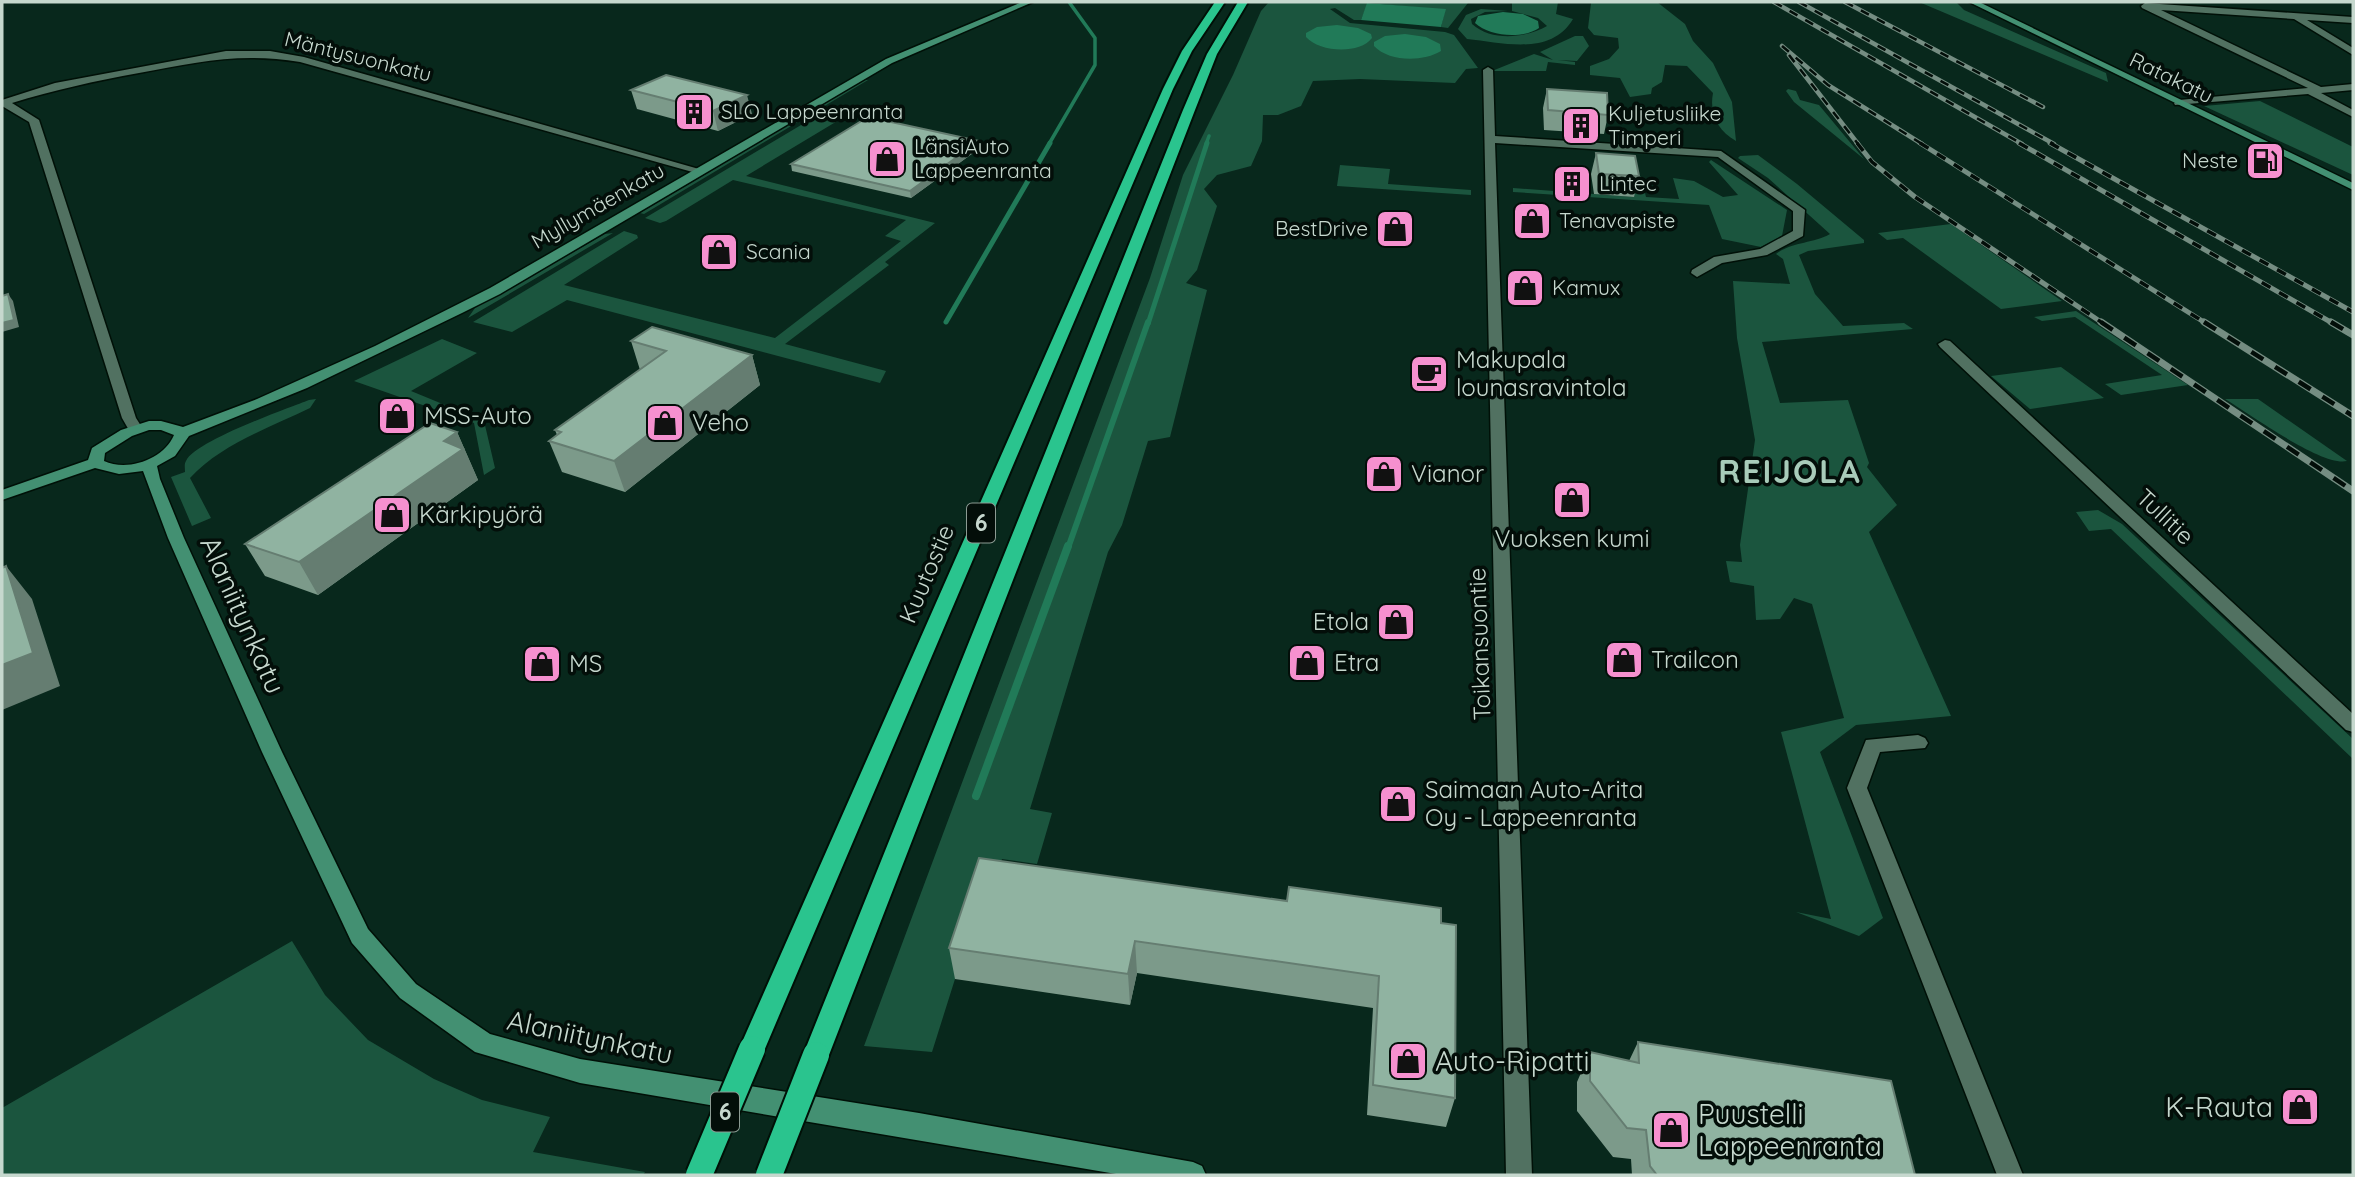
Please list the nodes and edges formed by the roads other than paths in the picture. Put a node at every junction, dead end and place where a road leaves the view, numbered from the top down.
1 (1029, 2) edge
2 (1220, 2) edge
3 (1243, 2) edge
4 (1973, 2) edge
5 (2294, 15) junction
6 (2353, 20) edge
7 (2353, 52) edge
8 (1488, 70) dead end
9 (2353, 87) edge
10 (2315, 91) junction
11 (3, 103) edge
12 (2179, 103) junction
13 (2353, 114) edge
14 (1490, 139) junction
15 (700, 171) junction
16 (2353, 187) edge
17 (1697, 273) dead end
18 (1945, 344) dead end
19 (135, 429) junction
20 (182, 433) junction
21 (96, 463) junction
22 (149, 463) junction
23 (2, 495) edge
24 (2353, 725) edge
25 (1918, 743) dead end
26 (699, 1175) edge
27 (769, 1175) edge
28 (1193, 1175) edge
29 (1519, 1175) edge
30 (2010, 1175) edge

1 - 15 main road, Myllymäenkatu
2 - 26 highway, Kuutostie / 6, bridge
3 - 27 highway, 6, bridge
4 - 12 main road, Ratakatu
5 - 6 street
5 - 7 street
5 - 10 street
8 - 14 street, Toikansuontie
9 - 10 street
10 - 12 street
10 - 13 street
11 - 15 street, Mäntysuonkatu
11 - 19 street
12 - 16 main road, Ratakatu
14 - 17 street
14 - 29 street, Toikansuontie
15 - 20 main road, Myllymäenkatu
18 - 24 street, Tullitie
19 - 20 main road
19 - 21 main road
20 - 22 main road
21 - 22 main road
21 - 23 main road
22 - 28 main road, Alaniitynkatu
25 - 30 street

